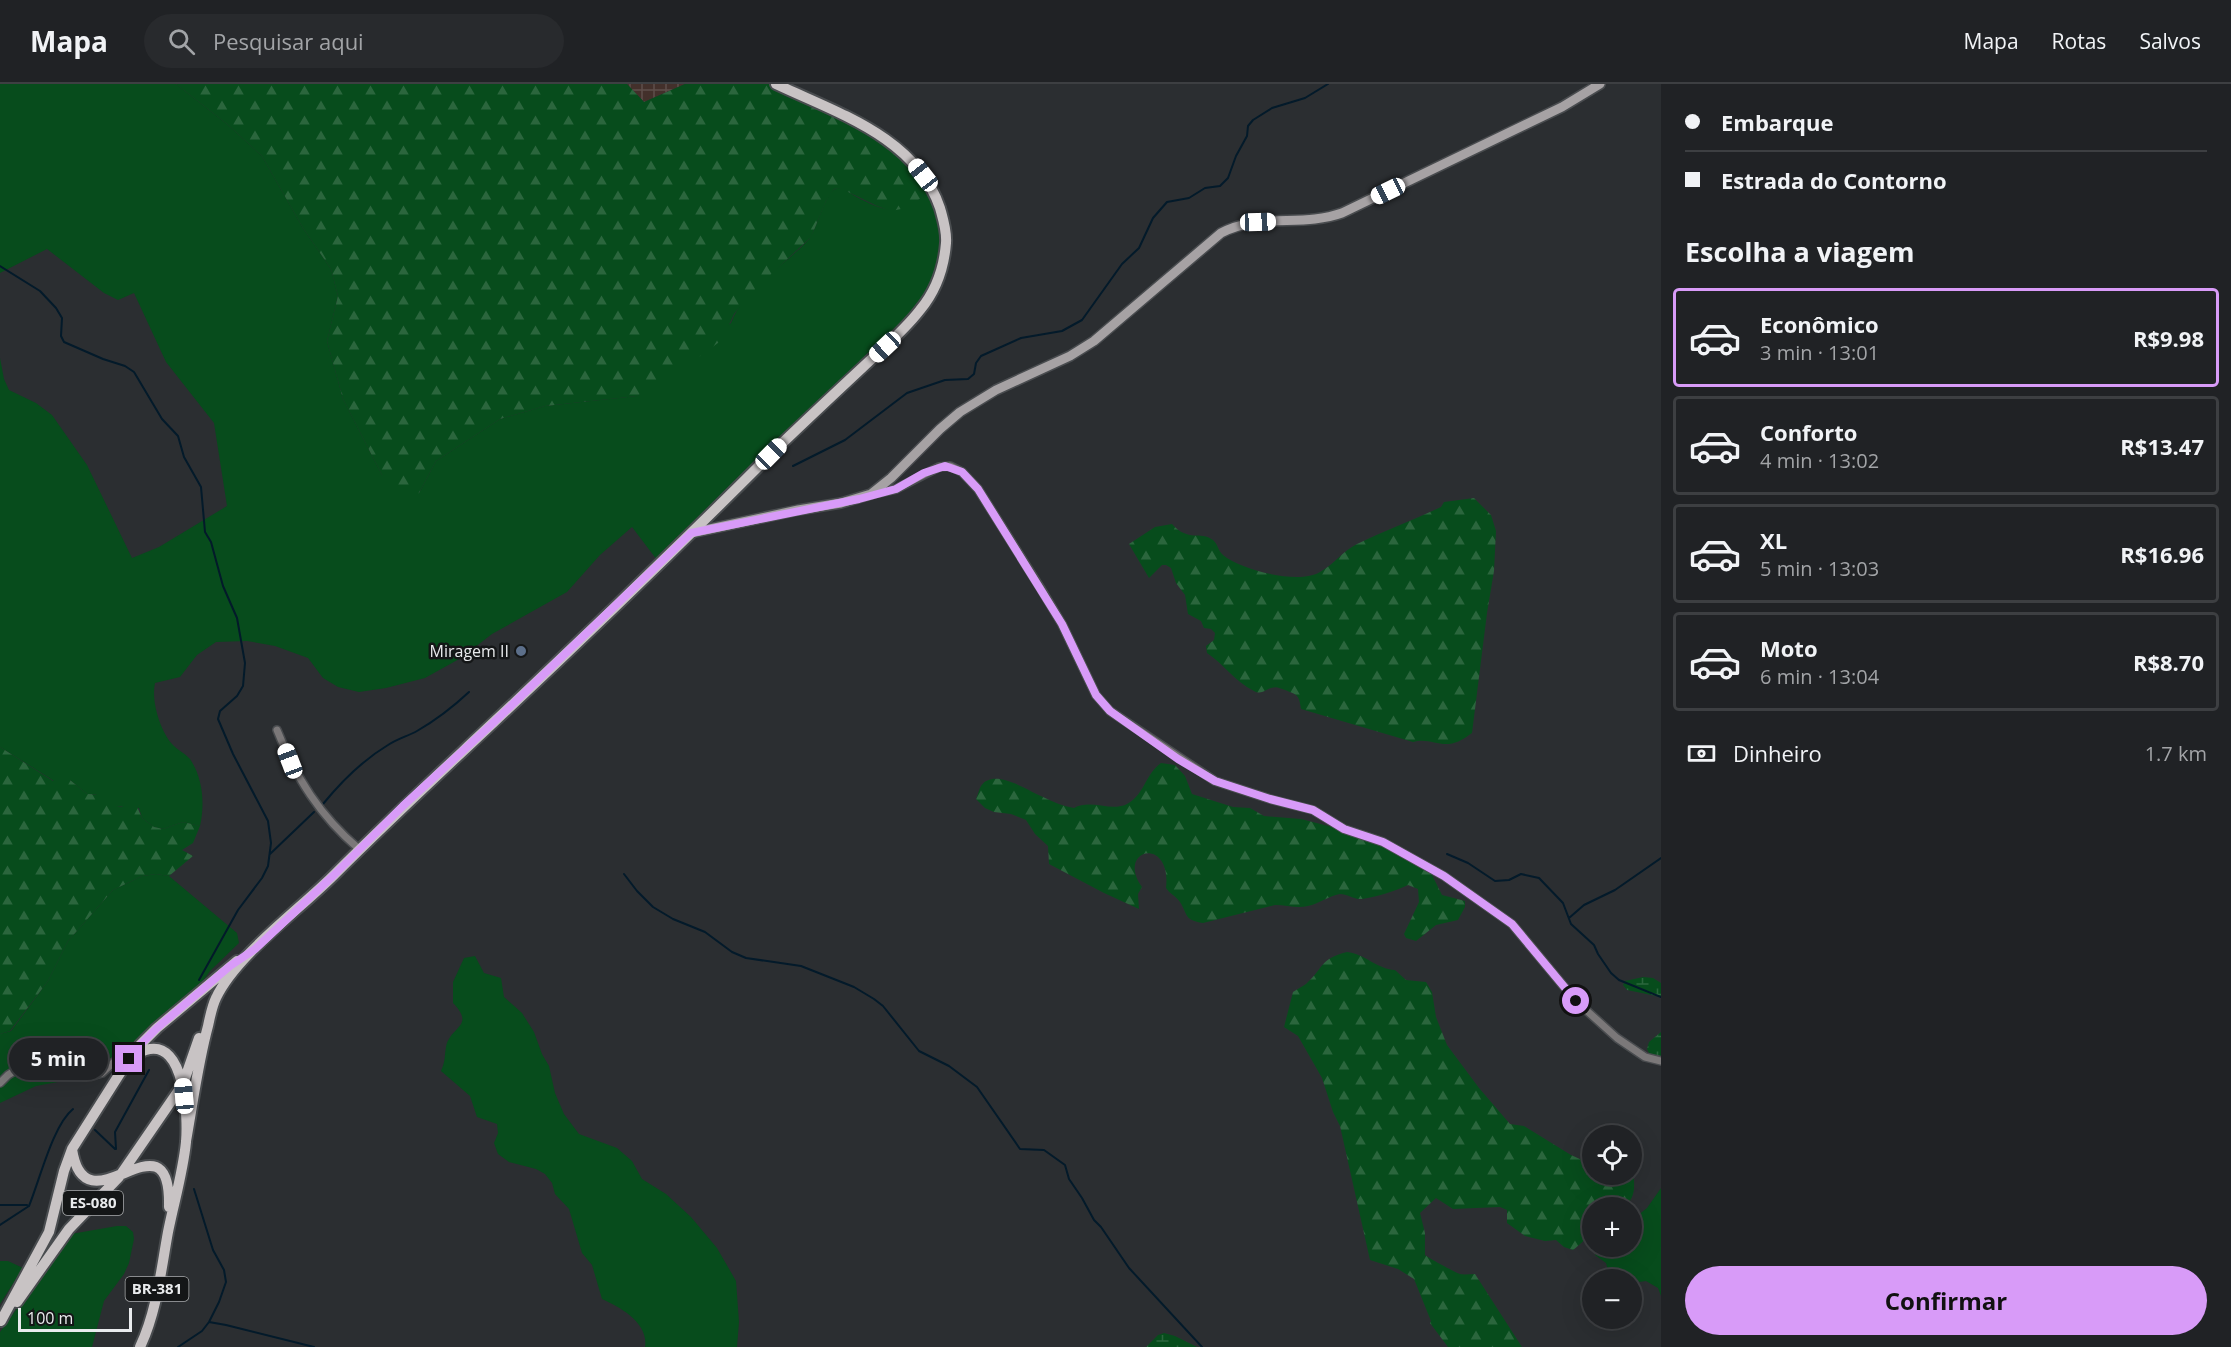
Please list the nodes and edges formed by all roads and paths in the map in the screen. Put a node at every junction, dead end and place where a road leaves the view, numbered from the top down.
1 (776, 84) edge
2 (1600, 84) edge
3 (871, 494) junction
4 (691, 533) junction
5 (278, 730) dead end
6 (359, 849) junction
7 (255, 949) junction
8 (215, 999) junction
9 (129, 1059) junction
10 (1661, 1061) edge
11 (0, 1083) edge
12 (183, 1084) junction
13 (186, 1140) junction
14 (72, 1149) junction
15 (119, 1177) junction
16 (169, 1228) junction
17 (1, 1322) edge
18 (140, 1347) edge

1 - 4 main road
2 - 3 street
3 - 4 street
3 - 10 street
4 - 6 main road
5 - 6 street
6 - 7 main road
7 - 8 main road
7 - 9 main road, ES-080
8 - 12 main road, ES-080
8 - 13 main road
9 - 11 street
9 - 12 main road
9 - 14 main road, ES-080
12 - 13 main road, BR-381
12 - 15 main road, ES-080
13 - 16 main road, BR-381
14 - 15 main road, BR-381
14 - 17 main road, ES-080
15 - 16 main road, BR-381
15 - 17 main road, ES-080
16 - 18 main road, BR-381

